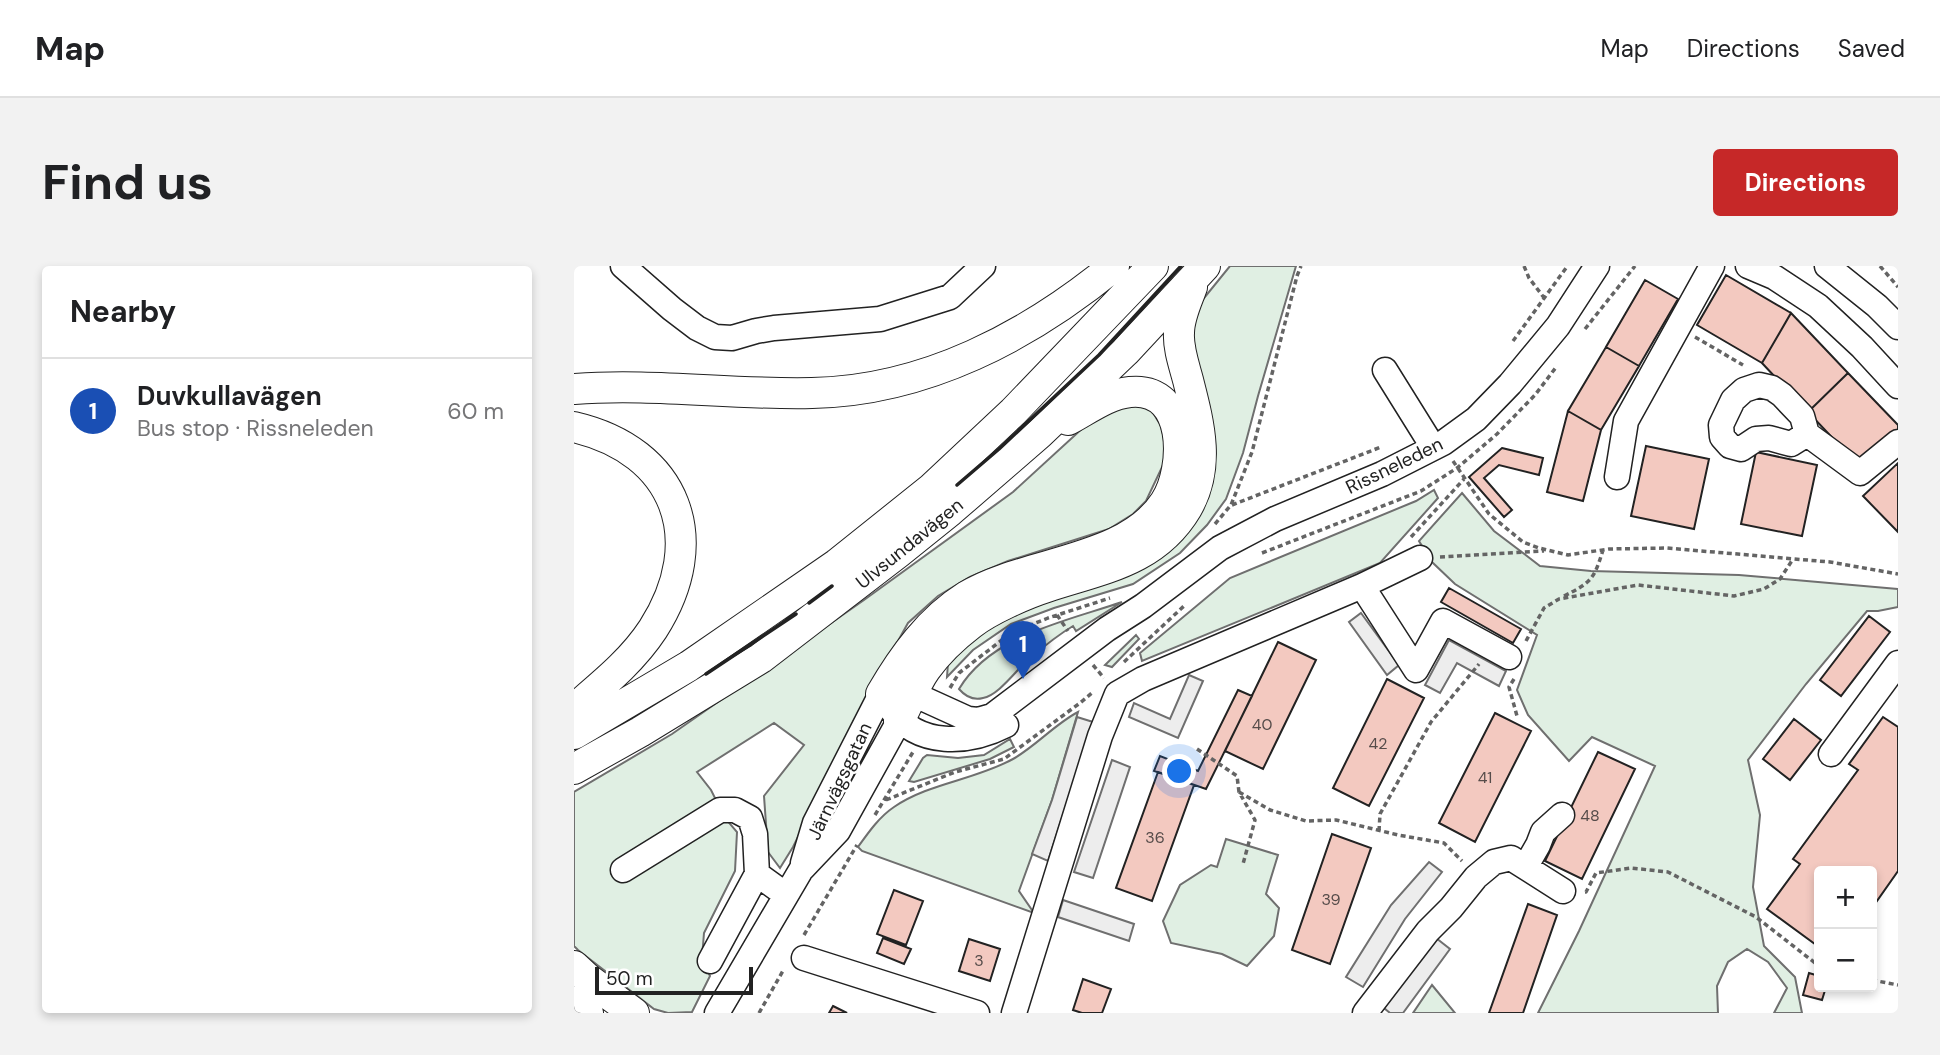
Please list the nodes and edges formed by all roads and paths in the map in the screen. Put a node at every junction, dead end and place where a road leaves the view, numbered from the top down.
1 (624, 266) edge
2 (983, 266) edge
3 (1114, 266) edge
4 (1153, 266) edge
5 (1524, 266) edge
6 (1597, 266) edge
7 (1712, 266) edge
8 (1748, 266) edge
9 (1827, 266) edge
10 (1880, 266) edge
11 (1201, 271) edge
12 (1898, 288) edge
13 (1545, 299) dead end
14 (1678, 327) junction
15 (1898, 327) edge
16 (1385, 370) dead end
17 (1898, 386) edge
18 (574, 388) edge
19 (1772, 388) junction
20 (574, 427) edge
21 (1039, 434) junction
22 (1807, 434) junction
23 (1898, 442) edge
24 (1438, 445) junction
25 (1457, 468) junction
26 (1617, 477) dead end
27 (1464, 479) junction
28 (1603, 550) junction
29 (1552, 551) junction
30 (1261, 554) dead end
31 (1420, 558) junction
32 (1793, 559) junction
33 (1898, 574) edge
34 (1362, 586) junction
35 (1194, 596) dead end
36 (1559, 599) junction
37 (1143, 606) junction
38 (1057, 615) dead end
39 (1509, 649) junction
40 (1898, 663) edge
41 (1115, 671) dead end
42 (1097, 688) dead end
43 (881, 694) junction
44 (926, 700) junction
45 (574, 709) edge
46 (911, 728) junction
47 (574, 734) edge
48 (1197, 749) dead end
49 (1831, 754) dead end
50 (574, 769) edge
51 (1238, 792) junction
52 (884, 801) junction
53 (1562, 815) dead end
54 (870, 824) dead end
55 (1379, 831) junction
56 (863, 836) dead end
57 (1243, 864) dead end
58 (1525, 866) junction
59 (623, 870) dead end
60 (801, 870) junction
61 (757, 874) junction
62 (1476, 877) junction
63 (1575, 892) joint
64 (786, 895) junction
65 (797, 955) junction
66 (710, 961) dead end
67 (1814, 962) edge
68 (574, 966) edge
69 (1877, 981) edge
70 (1898, 985) edge
71 (574, 1002) edge
72 (589, 1013) edge
73 (634, 1013) edge
74 (717, 1013) edge
75 (758, 1013) edge
76 (977, 1013) edge
77 (1014, 1013) edge
78 (1365, 1013) edge

1 - 2 street
3 - 18 main road
4 - 47 main road, Ulvsundavägen
5 - 13 path
6 - 24 street, Rissneleden
7 - 14 street
8 - 17 street
9 - 15 street
10 - 12 path
11 - 21 main road, Ulvsundavägen
11 - 44 main road
14 - 19 path
14 - 26 street
16 - 24 street
19 - 22 street
19 - 22 street
20 - 45 main road
21 - 43 main road
21 - 50 main road, Ulvsundavägen
22 - 23 street
24 - 25 path
24 - 37 street, Rissneleden
25 - 27 path
25 - 30 path
27 - 29 path
27 - 31 path
28 - 29 path
28 - 32 path
28 - 36 path
29 - 31 path
31 - 34 street
32 - 33 path
32 - 36 path
34 - 39 street
34 - 77 street
35 - 41 path
36 - 39 path
37 - 44 street, Rissneleden
37 - 46 street, Rissneleden
38 - 44 path
39 - 55 path
40 - 49 street
42 - 52 path
43 - 44 street, Rissneleden
43 - 46 street
43 - 60 street, Järnvägsgatan
44 - 46 main road
46 - 52 path
46 - 60 street, Järnvägsgatan
48 - 51 path
51 - 55 path
51 - 57 path
52 - 54 path
53 - 58 street
55 - 62 path
56 - 65 path
58 - 62 street
58 - 63 street
59 - 61 street
60 - 64 street, Järnvägsgatan
61 - 64 street
61 - 66 street
62 - 78 street
63 - 67 path
64 - 74 street, Järnvägsgatan
65 - 75 path
65 - 76 street
68 - 73 main road
69 - 70 path
71 - 72 main road

